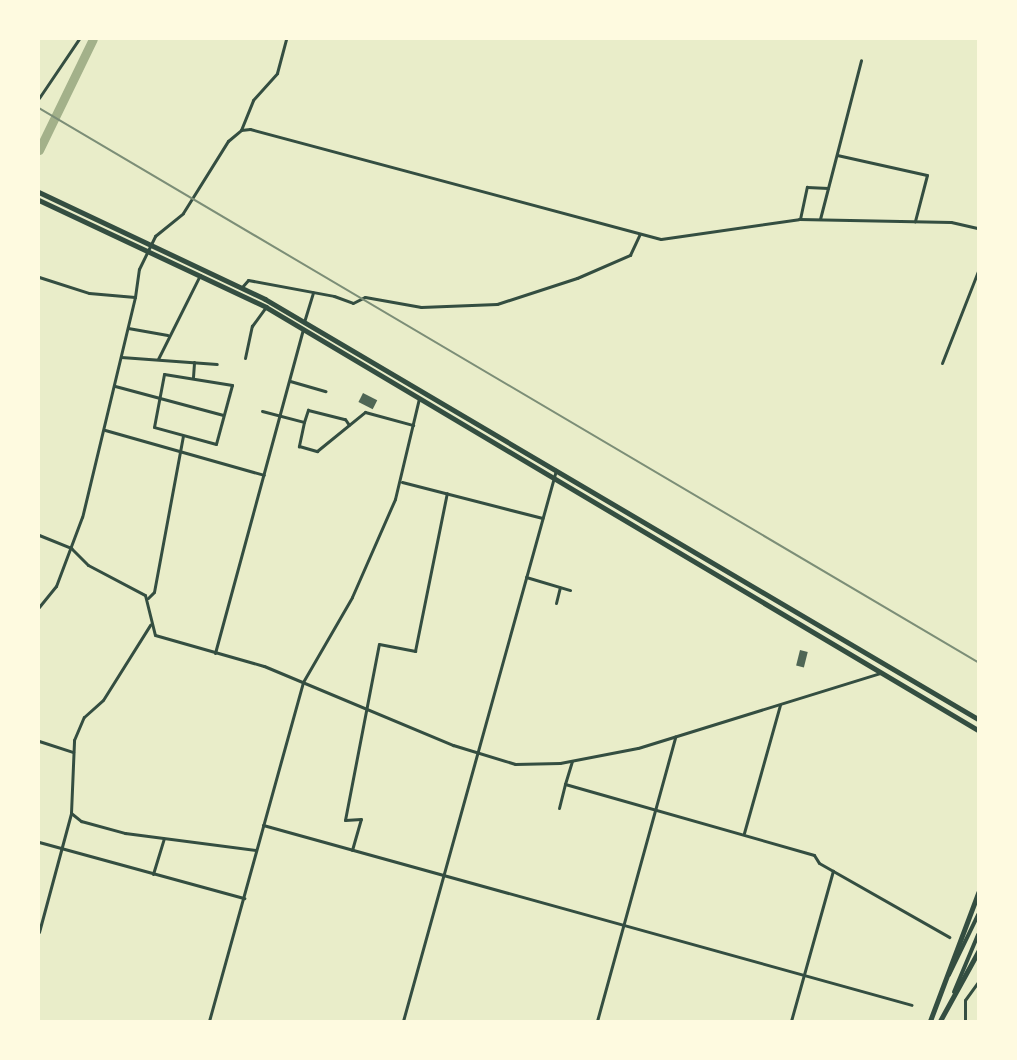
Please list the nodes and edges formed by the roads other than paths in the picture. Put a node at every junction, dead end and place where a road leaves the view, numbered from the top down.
1 (79, 39) edge
2 (286, 39) edge
3 (861, 60) dead end
4 (39, 98) edge
5 (242, 130) junction
6 (837, 155) junction
7 (828, 188) junction
8 (39, 192) edge
9 (39, 200) edge
10 (800, 219) junction
11 (820, 219) junction
12 (915, 221) junction
13 (978, 228) edge
14 (640, 234) junction
15 (152, 243) junction
16 (147, 251) junction
17 (978, 271) edge
18 (200, 275) junction
19 (39, 277) edge
20 (242, 287) junction
21 (313, 292) junction
22 (135, 297) junction
23 (266, 308) junction
24 (304, 322) junction
25 (128, 328) junction
26 (303, 329) junction
27 (167, 335) junction
28 (121, 357) junction
29 (245, 358) dead end
30 (158, 359) junction
31 (195, 362) junction
32 (217, 363) dead end
33 (942, 363) dead end
34 (193, 377) junction
35 (290, 381) junction
36 (114, 385) junction
37 (326, 391) dead end
38 (159, 398) junction
39 (419, 398) junction
40 (262, 411) dead end
41 (223, 415) junction
42 (280, 415) junction
43 (304, 422) junction
44 (349, 425) junction
45 (413, 425) junction
46 (105, 430) junction
47 (183, 436) junction
48 (180, 451) junction
49 (556, 470) junction
50 (264, 475) junction
51 (553, 477) junction
52 (402, 482) junction
53 (447, 493) junction
54 (542, 518) junction
55 (39, 535) edge
56 (70, 548) junction
57 (526, 577) junction
58 (560, 586) junction
59 (570, 590) dead end
60 (148, 598) junction
61 (556, 603) dead end
62 (39, 607) edge
63 (150, 625) junction
64 (215, 653) junction
65 (884, 672) junction
66 (303, 682) junction
67 (780, 705) junction
68 (365, 710) junction
69 (978, 719) edge
70 (978, 730) edge
71 (675, 737) junction
72 (39, 741) edge
73 (73, 752) junction
74 (477, 754) junction
75 (572, 761) junction
76 (565, 784) junction
77 (559, 808) dead end
78 (655, 809) junction
79 (71, 813) junction
80 (263, 825) junction
81 (744, 834) junction
82 (164, 839) junction
83 (39, 842) edge
84 (62, 848) junction
85 (256, 850) junction
86 (352, 850) junction
87 (832, 871) junction
88 (153, 874) junction
89 (443, 876) junction
90 (978, 892) edge
91 (244, 898) junction
92 (978, 915) edge
93 (624, 926) junction
94 (39, 932) edge
95 (978, 935) edge
96 (949, 937) dead end
97 (978, 952) edge
98 (804, 975) junction
99 (978, 982) edge
100 (937, 1000) junction
101 (912, 1005) dead end
102 (948, 1005) junction
103 (934, 1020) edge
104 (209, 1021) edge
105 (403, 1021) edge
106 (597, 1021) edge
107 (791, 1021) edge
108 (965, 1021) edge

1 - 4 street
2 - 5 street
3 - 6 street
5 - 14 street
5 - 15 street
6 - 7 street
6 - 12 street
7 - 10 street
7 - 11 street
8 - 15 main road
9 - 16 main road
10 - 11 street
10 - 14 street
11 - 12 street
12 - 13 street
14 - 21 street
15 - 16 street
15 - 20 main road
16 - 18 main road
16 - 22 street
17 - 33 street
18 - 23 main road
18 - 27 street
19 - 22 street
20 - 21 street
20 - 24 main road
21 - 24 street
22 - 25 street
23 - 26 main road
23 - 29 street
24 - 49 main road
25 - 27 street
25 - 28 street
26 - 35 street
26 - 39 main road
27 - 30 street
28 - 30 street
28 - 36 street
30 - 31 street
31 - 32 street
31 - 34 street
34 - 38 street
34 - 41 street
35 - 37 street
35 - 42 street
36 - 38 street
36 - 46 street
38 - 41 street
38 - 47 street
39 - 45 street
39 - 51 main road
40 - 42 street
41 - 47 street
42 - 43 street
42 - 50 street
43 - 44 street
43 - 44 street
44 - 45 street
45 - 52 street
46 - 48 street
46 - 56 street
47 - 48 street
48 - 50 street
48 - 60 street
49 - 51 street
49 - 69 main road
50 - 64 street
51 - 54 street
51 - 65 main road
52 - 53 street
52 - 66 street
53 - 54 street
53 - 68 street
54 - 57 street
55 - 56 street
56 - 60 street
56 - 62 street
57 - 58 street
57 - 74 street
58 - 59 street
58 - 61 street
60 - 63 street
63 - 64 street
63 - 73 street
64 - 66 street
65 - 67 street
65 - 70 main road
66 - 68 street
66 - 80 street
67 - 71 street
67 - 81 street
68 - 74 street
68 - 86 street
71 - 75 street
71 - 78 street
72 - 73 street
73 - 79 street
74 - 75 street
74 - 89 street
75 - 76 street
76 - 77 street
76 - 78 street
78 - 81 street
78 - 93 street
79 - 82 street
79 - 84 street
80 - 85 street
80 - 86 street
81 - 87 street
82 - 85 street
82 - 88 street
83 - 84 street
84 - 88 street
84 - 94 street
85 - 91 street
86 - 89 street
87 - 96 street
87 - 98 street
88 - 91 street
89 - 93 street
89 - 105 street
90 - 100 main road
91 - 104 street
92 - 100 main road
93 - 98 street
93 - 106 street
95 - 102 main road
97 - 102 main road
98 - 101 street
98 - 107 street
99 - 108 street
100 - 103 main road
102 - 103 main road

